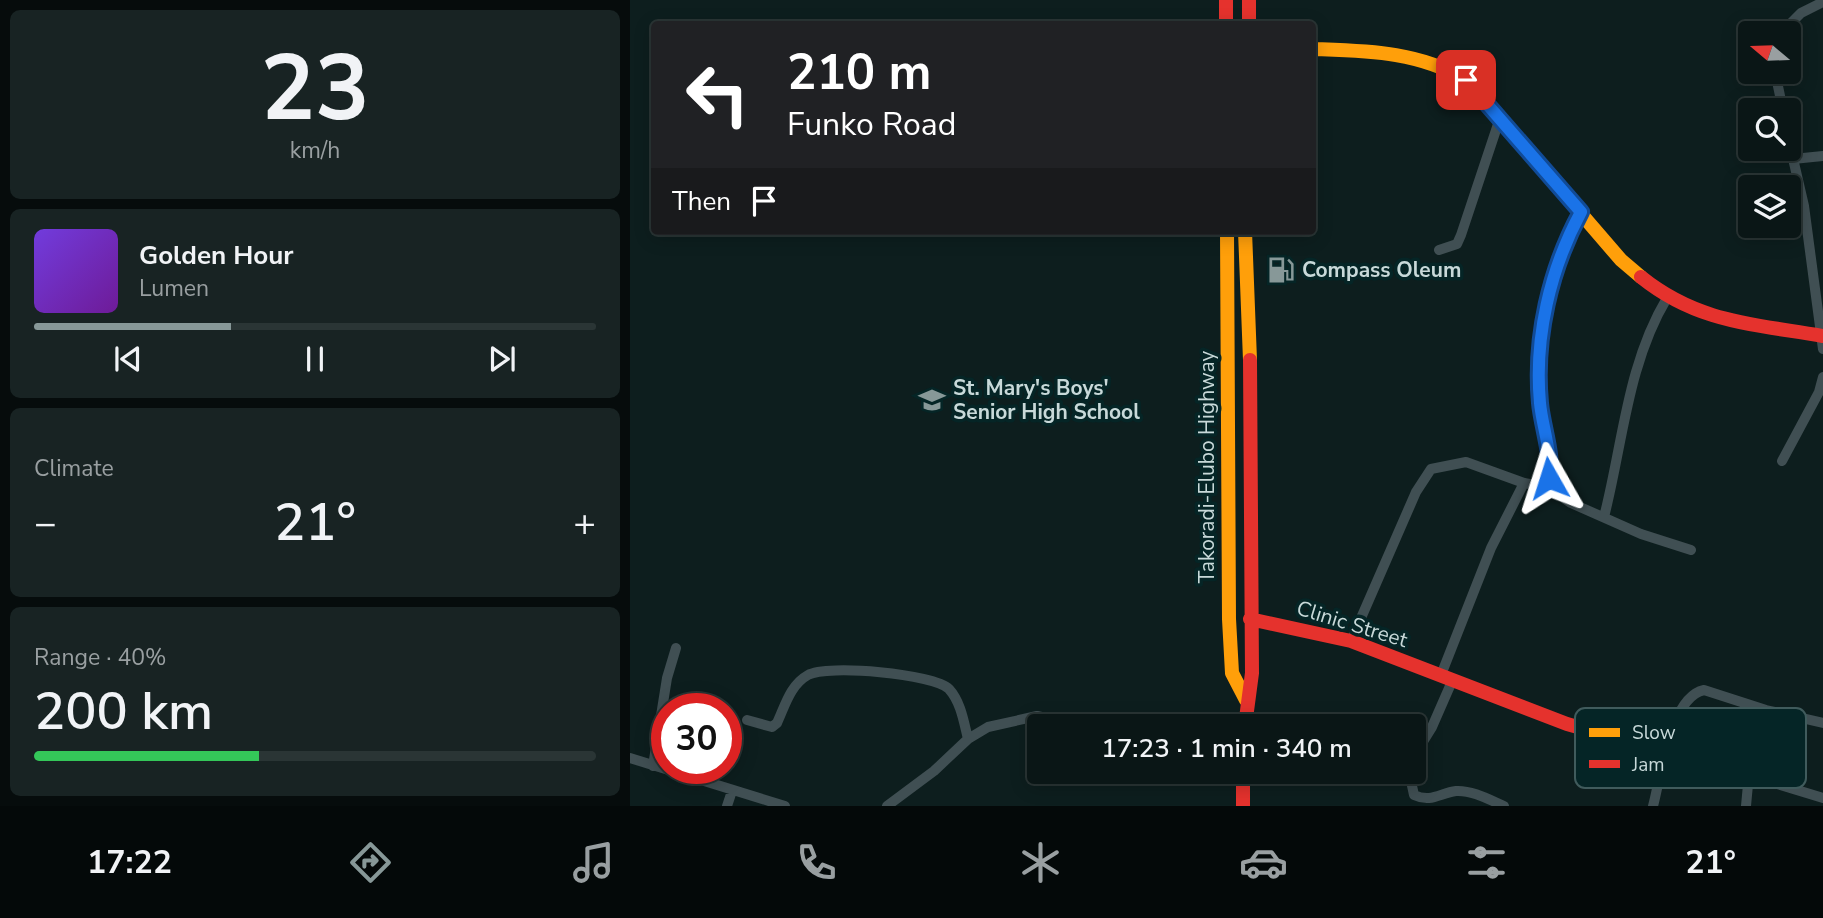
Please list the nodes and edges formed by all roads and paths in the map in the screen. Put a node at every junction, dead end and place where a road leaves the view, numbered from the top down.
1 (1226, 0) edge
2 (1249, 0) edge
3 (1823, 2) edge
4 (1226, 21) edge
5 (1249, 21) edge
6 (1793, 21) edge
7 (1316, 49) edge
8 (1500, 118) junction
9 (1823, 156) edge
10 (1801, 158) edge
11 (1793, 161) edge
12 (1581, 212) junction
13 (1227, 235) edge
14 (1245, 235) edge
15 (1439, 250) dead end
16 (1667, 298) junction
17 (1822, 340) edge
18 (1823, 377) edge
19 (1782, 461) dead end
20 (1524, 483) junction
21 (1547, 487) junction
22 (1604, 517) junction
23 (1691, 550) dead end
24 (1250, 618) junction
25 (1351, 641) junction
26 (676, 648) dead end
27 (1447, 677) junction
28 (665, 693) edge
29 (1246, 700) junction
30 (1683, 708) edge
31 (1760, 708) edge
32 (1245, 714) edge
33 (1027, 718) edge
34 (747, 720) dead end
35 (1575, 726) edge
36 (1426, 737) edge
37 (968, 739) junction
38 (630, 758) edge
39 (651, 765) edge
40 (710, 784) edge
41 (1243, 784) edge
42 (1412, 784) edge
43 (1657, 788) edge
44 (1747, 788) edge
45 (1789, 788) edge
46 (732, 791) junction
47 (1823, 799) edge
48 (727, 806) edge
49 (785, 806) edge
50 (887, 806) edge
51 (1244, 806) edge
52 (1504, 806) edge
53 (1653, 806) edge
54 (1746, 806) edge

1 - 4 main road
2 - 5 main road
3 - 6 street
7 - 8 main road
8 - 12 main road
8 - 15 street
9 - 10 street
11 - 17 street
12 - 16 main road
12 - 21 street
13 - 29 main road, Takoradi-Elubo Highway
14 - 24 main road, Takoradi-Elubo Highway
16 - 17 main road
16 - 22 street
18 - 19 street
20 - 21 street
20 - 25 street
20 - 27 street
21 - 22 street
22 - 23 street
24 - 25 main road, Clinic Street
24 - 29 main road, Takoradi-Elubo Highway
25 - 27 main road, Clinic Street
26 - 28 street
27 - 35 main road, Clinic Street
27 - 36 street
29 - 32 main road, Takoradi-Elubo Highway
30 - 31 street
33 - 37 street
34 - 37 street
37 - 50 street
38 - 39 street
40 - 46 street
41 - 51 main road
42 - 52 street
43 - 53 street
44 - 54 street
45 - 47 street
46 - 48 street
46 - 49 street

